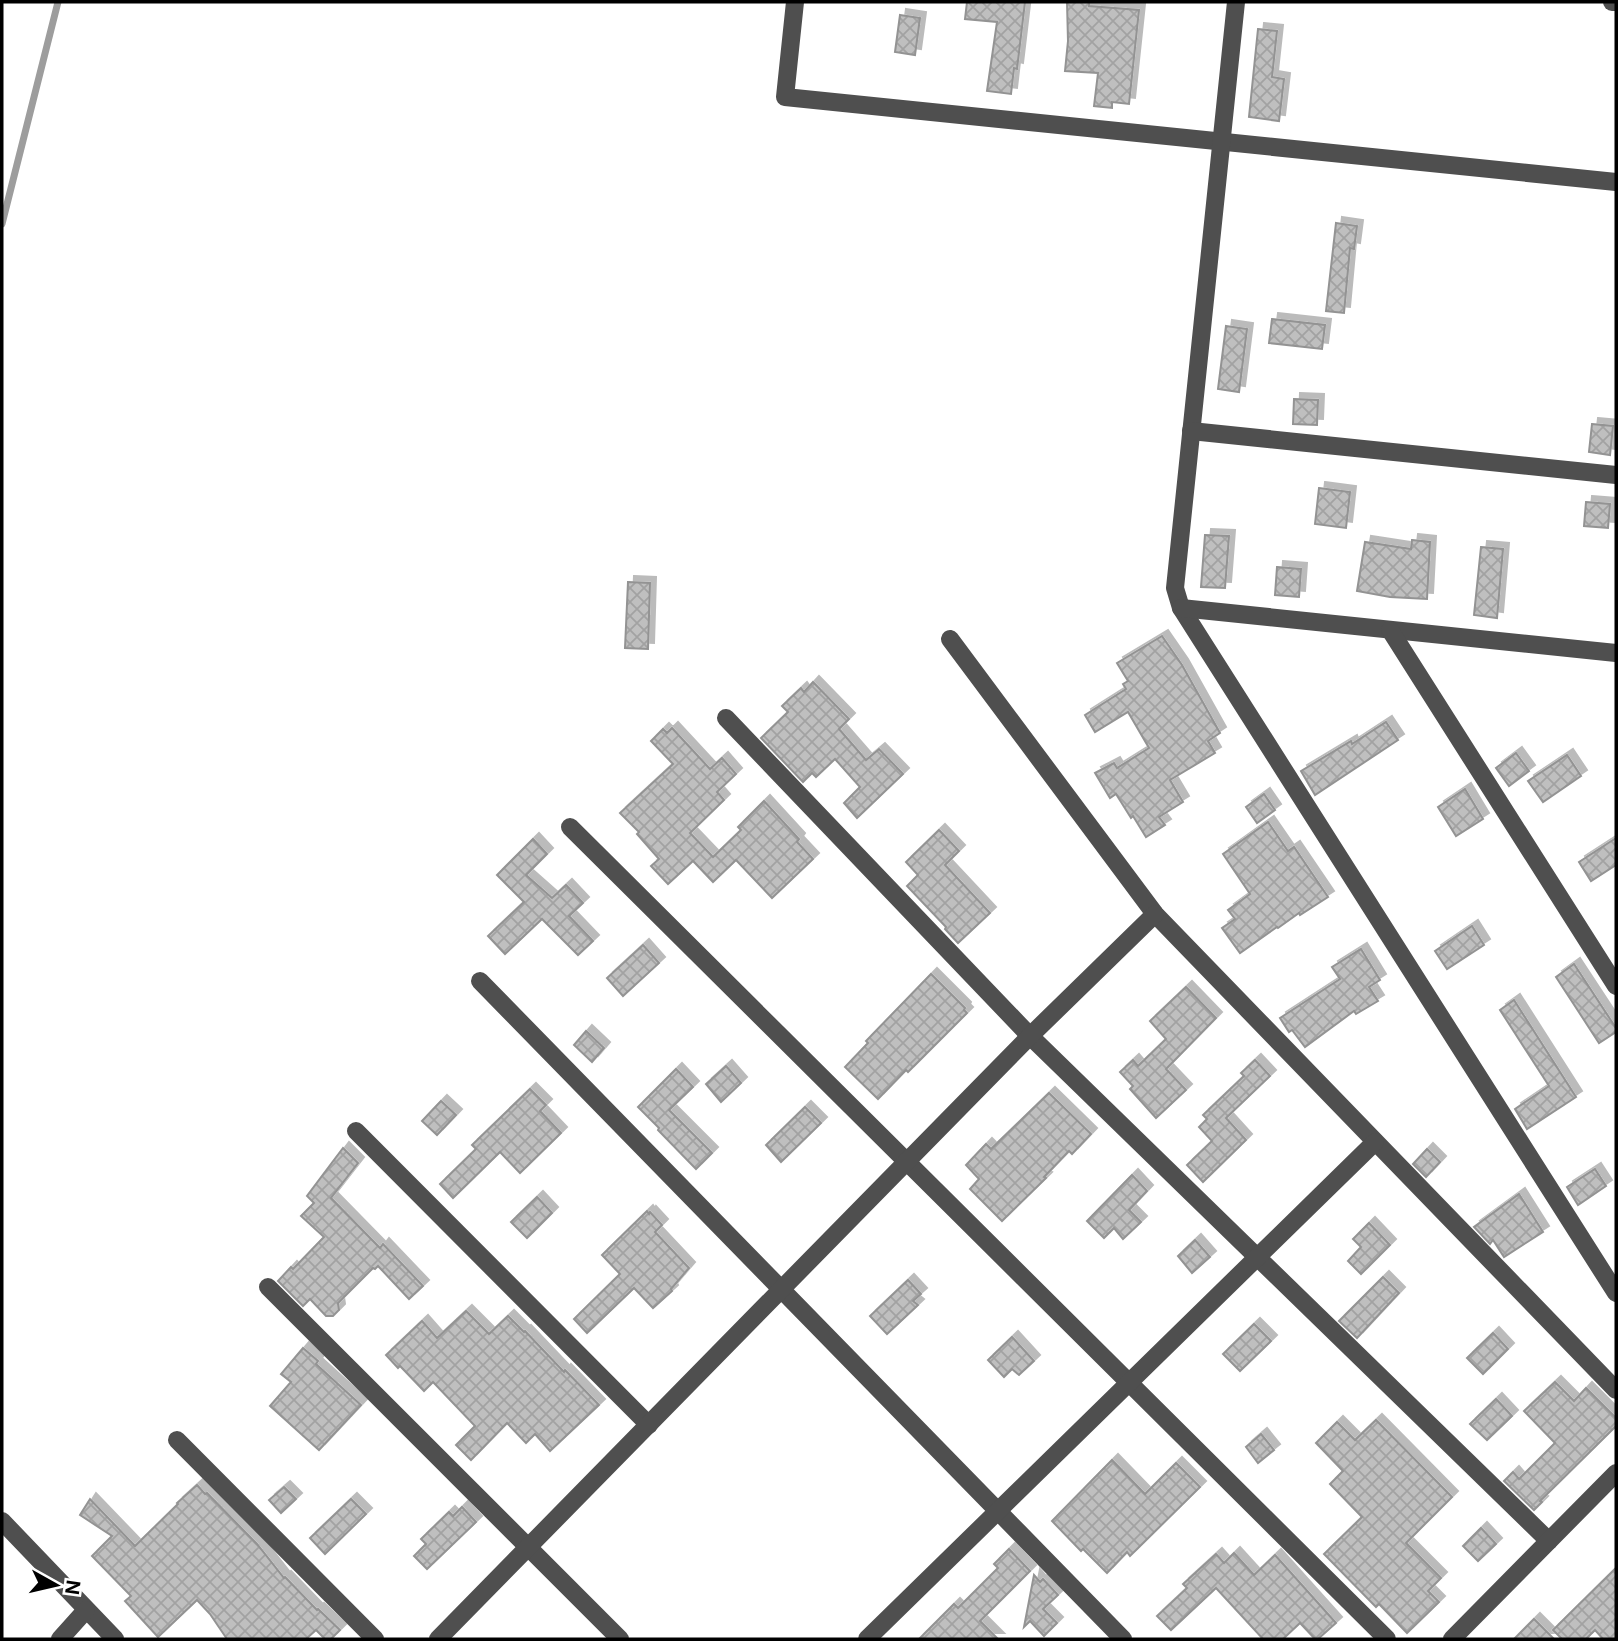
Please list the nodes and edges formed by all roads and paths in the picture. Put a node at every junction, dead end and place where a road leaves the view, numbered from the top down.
1 (795, 2) edge
2 (1236, 2) edge
3 (1221, 142) junction
4 (1616, 182) edge
5 (1191, 431) junction
6 (1616, 475) edge
7 (1181, 608) junction
8 (1390, 630) junction
9 (950, 639) dead end
10 (1611, 653) edge
11 (1616, 669) edge
12 (726, 718) dead end
13 (570, 827) dead end
14 (1154, 914) junction
15 (480, 981) dead end
16 (1616, 986) edge
17 (1030, 1036) junction
18 (356, 1130) dead end
19 (1375, 1142) junction
20 (907, 1162) junction
21 (1257, 1257) junction
22 (268, 1287) dead end
23 (782, 1290) junction
24 (1616, 1293) edge
25 (1129, 1383) junction
26 (1616, 1390) edge
27 (649, 1425) junction
28 (177, 1440) dead end
29 (1616, 1473) edge
30 (998, 1511) junction
31 (2, 1521) edge
32 (1549, 1541) junction
33 (528, 1548) junction
34 (86, 1610) junction
35 (60, 1639) edge
36 (115, 1639) edge
37 (375, 1639) edge
38 (438, 1639) edge
39 (620, 1639) edge
40 (867, 1639) edge
41 (1123, 1639) edge
42 (1387, 1639) edge
43 (1452, 1639) edge

1 - 3 street
2 - 3 street
3 - 4 street
3 - 5 street
5 - 6 street
5 - 7 street
7 - 8 street
7 - 24 street
8 - 10 street
8 - 16 street
9 - 14 street
10 - 11 street
12 - 17 street
13 - 20 street
14 - 17 street
14 - 19 street
15 - 23 street
17 - 20 street
17 - 21 street
18 - 27 street
19 - 21 street
19 - 26 street
20 - 23 street
20 - 25 street
21 - 25 street
21 - 32 street
22 - 33 street
23 - 27 street
23 - 30 street
25 - 30 street
25 - 42 street
27 - 33 street
28 - 37 street
29 - 32 street
30 - 40 street
30 - 41 street
31 - 34 street
32 - 43 street
33 - 38 street
33 - 39 street
34 - 35 street
34 - 36 street

